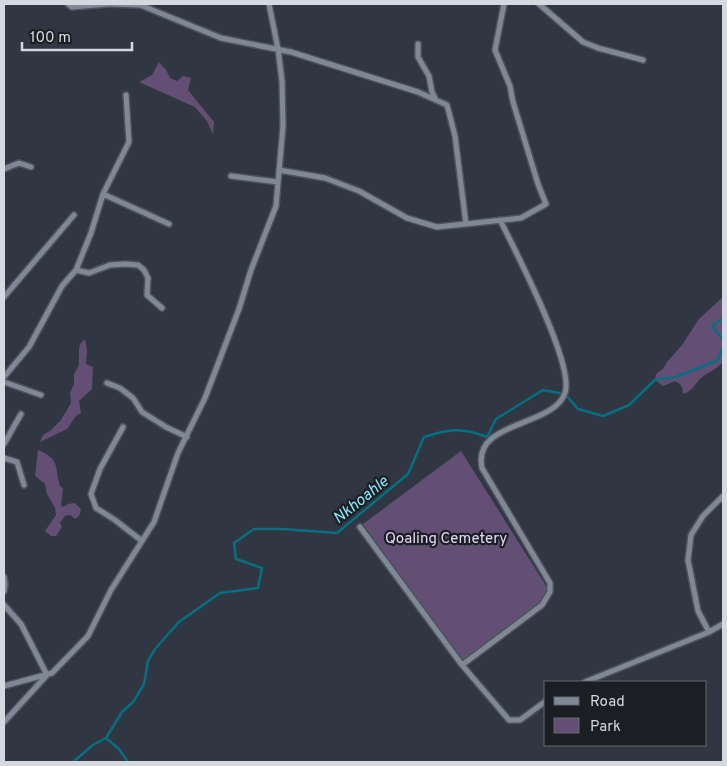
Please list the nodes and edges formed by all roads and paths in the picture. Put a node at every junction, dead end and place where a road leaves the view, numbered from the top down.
1 (68, 4) edge
2 (109, 4) edge
3 (138, 4) edge
4 (269, 4) edge
5 (504, 4) edge
6 (539, 4) edge
7 (418, 44) dead end
8 (278, 48) junction
9 (644, 60) dead end
10 (126, 95) dead end
11 (436, 100) junction
12 (32, 167) dead end
13 (4, 169) edge
14 (279, 170) junction
15 (231, 176) dead end
16 (278, 182) junction
17 (103, 194) junction
18 (74, 215) dead end
19 (500, 220) junction
20 (169, 224) dead end
21 (466, 224) junction
22 (76, 270) junction
23 (4, 297) edge
24 (162, 308) dead end
25 (4, 377) edge
26 (4, 382) edge
27 (107, 383) dead end
28 (40, 395) dead end
29 (21, 414) dead end
30 (123, 427) dead end
31 (187, 438) junction
32 (4, 444) edge
33 (4, 458) edge
34 (24, 485) dead end
35 (723, 496) edge
36 (360, 527) dead end
37 (142, 541) junction
38 (4, 577) edge
39 (4, 591) edge
40 (4, 605) edge
41 (723, 624) edge
42 (709, 632) junction
43 (462, 665) junction
44 (47, 675) junction
45 (586, 681) edge
46 (4, 686) edge
47 (544, 702) edge
48 (4, 722) edge

1 - 2 street
2 - 3 street
3 - 8 street
4 - 8 street
5 - 19 street
6 - 9 street
7 - 11 street
8 - 11 street
8 - 14 street
10 - 17 street
11 - 21 street
12 - 13 street
14 - 16 street
14 - 21 street
15 - 16 street
16 - 31 street
17 - 20 street
17 - 22 street
18 - 23 street
19 - 21 street
19 - 43 street
22 - 24 street
22 - 25 street
26 - 28 street
27 - 31 street
29 - 32 street
30 - 37 street
31 - 37 street
33 - 34 street
35 - 42 street
36 - 43 street
37 - 44 street
38 - 39 street
40 - 44 street
41 - 42 street
42 - 45 street
43 - 47 street
44 - 46 street
44 - 48 street

